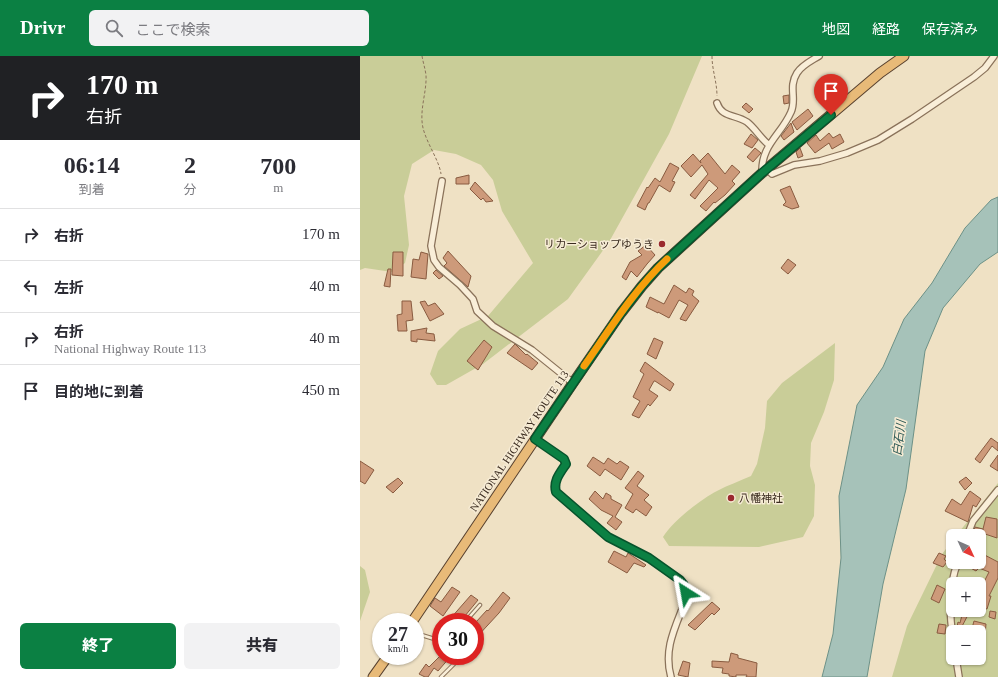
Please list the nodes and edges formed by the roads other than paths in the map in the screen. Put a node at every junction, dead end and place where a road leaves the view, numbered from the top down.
1 (819, 56) edge
2 (904, 56) edge
3 (994, 56) edge
4 (717, 103) road end
5 (769, 146) junction
6 (764, 171) junction
7 (442, 181) road end
8 (573, 383) junction
9 (535, 439) junction
10 (998, 490) edge
11 (970, 529) edge
12 (956, 569) edge
13 (480, 604) dead end
14 (418, 613) edge
15 (472, 613) edge
16 (951, 625) edge
17 (382, 665) edge
18 (453, 665) edge
19 (957, 665) edge
20 (373, 677) edge
21 (441, 677) edge
22 (671, 677) edge
23 (959, 677) edge

1 - 5 street
2 - 6 highway, NATIONAL HIGHWAY ROUTE 113
3 - 6 street
4 - 5 street
5 - 6 street
6 - 8 highway, NATIONAL HIGHWAY ROUTE 113
7 - 8 street
8 - 9 highway, NATIONAL HIGHWAY ROUTE 113
9 - 14 highway, NATIONAL HIGHWAY ROUTE 113
9 - 22 street
10 - 11 street
12 - 16 street
13 - 15 lane
17 - 20 highway
18 - 21 lane
19 - 23 street

